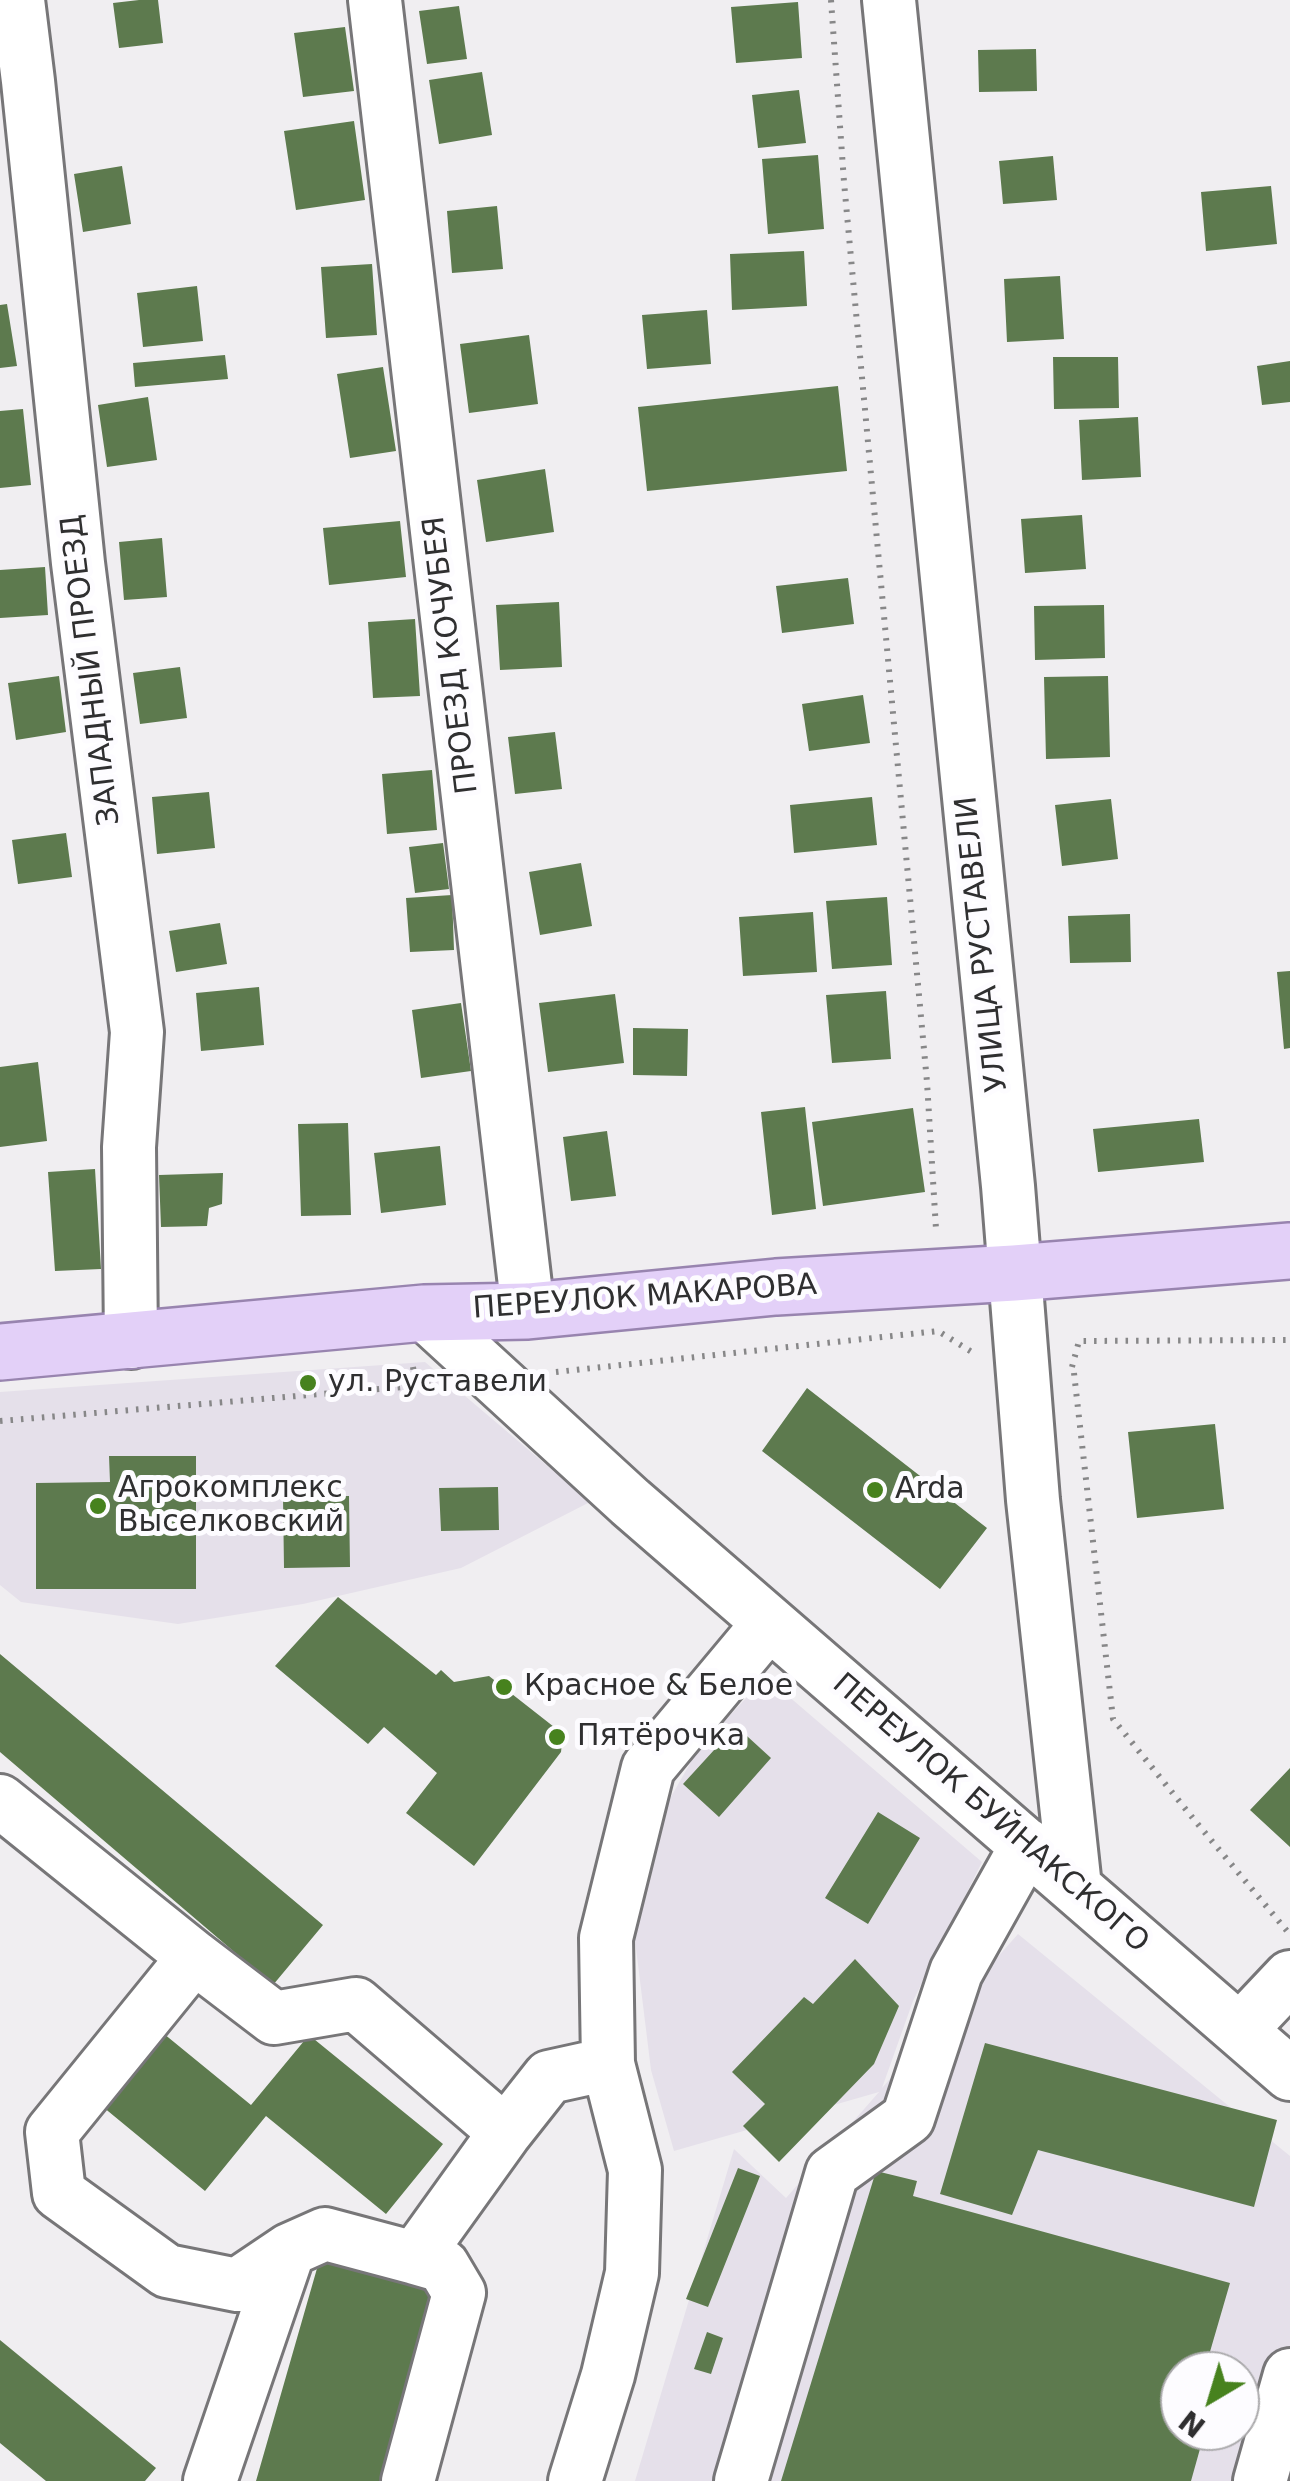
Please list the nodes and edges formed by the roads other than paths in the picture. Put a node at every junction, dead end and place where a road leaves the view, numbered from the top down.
1 (18, 0) edge
2 (375, 0) edge
3 (890, 0) edge
4 (1290, 1251) edge
5 (1014, 1273) junction
6 (528, 1311) junction
7 (424, 1313) junction
8 (131, 1342) junction
9 (0, 1352) edge
10 (768, 1623) junction
11 (0, 1801) edge
12 (1027, 1845) junction
13 (1075, 1888) junction
14 (194, 1957) junction
15 (1290, 1977) edge
16 (1240, 2030) junction
17 (608, 2064) junction
18 (1290, 2074) edge
19 (504, 2134) junction
20 (289, 2250) junction
21 (415, 2258) junction
22 (1290, 2376) edge
23 (210, 2481) edge
24 (408, 2481) edge
25 (575, 2481) edge
26 (741, 2481) edge
27 (1260, 2481) edge

1 - 8 street, ЗАПАДНЫЙ ПРОЕЗД
2 - 6 street, ПРОЕЗД КОЧУБЕЯ
3 - 5 street, УЛИЦА РУСТАВЕЛИ
4 - 5 main road, ПЕРЕУЛОК МАКАРОВА
5 - 6 main road, ПЕРЕУЛОК МАКАРОВА
5 - 13 street, УЛИЦА РУСТАВЕЛИ
6 - 7 main road, ПЕРЕУЛОК МАКАРОВА
7 - 8 main road, ПЕРЕУЛОК МАКАРОВА
7 - 10 street, ПЕРЕУЛОК БУЙНАКСКОГО
8 - 9 main road, ПЕРЕУЛОК МАКАРОВА
10 - 12 street, ПЕРЕУЛОК БУЙНАКСКОГО
10 - 17 street
11 - 14 street
12 - 13 street, ПЕРЕУЛОК БУЙНАКСКОГО
12 - 26 street
13 - 16 street, ПЕРЕУЛОК БУЙНАКСКОГО
14 - 19 street
14 - 20 street
15 - 16 street
16 - 18 street, ПЕРЕУЛОК БУЙНАКСКОГО
17 - 19 street
17 - 25 street
19 - 21 street
20 - 21 street
20 - 23 street
21 - 24 street
22 - 27 street

